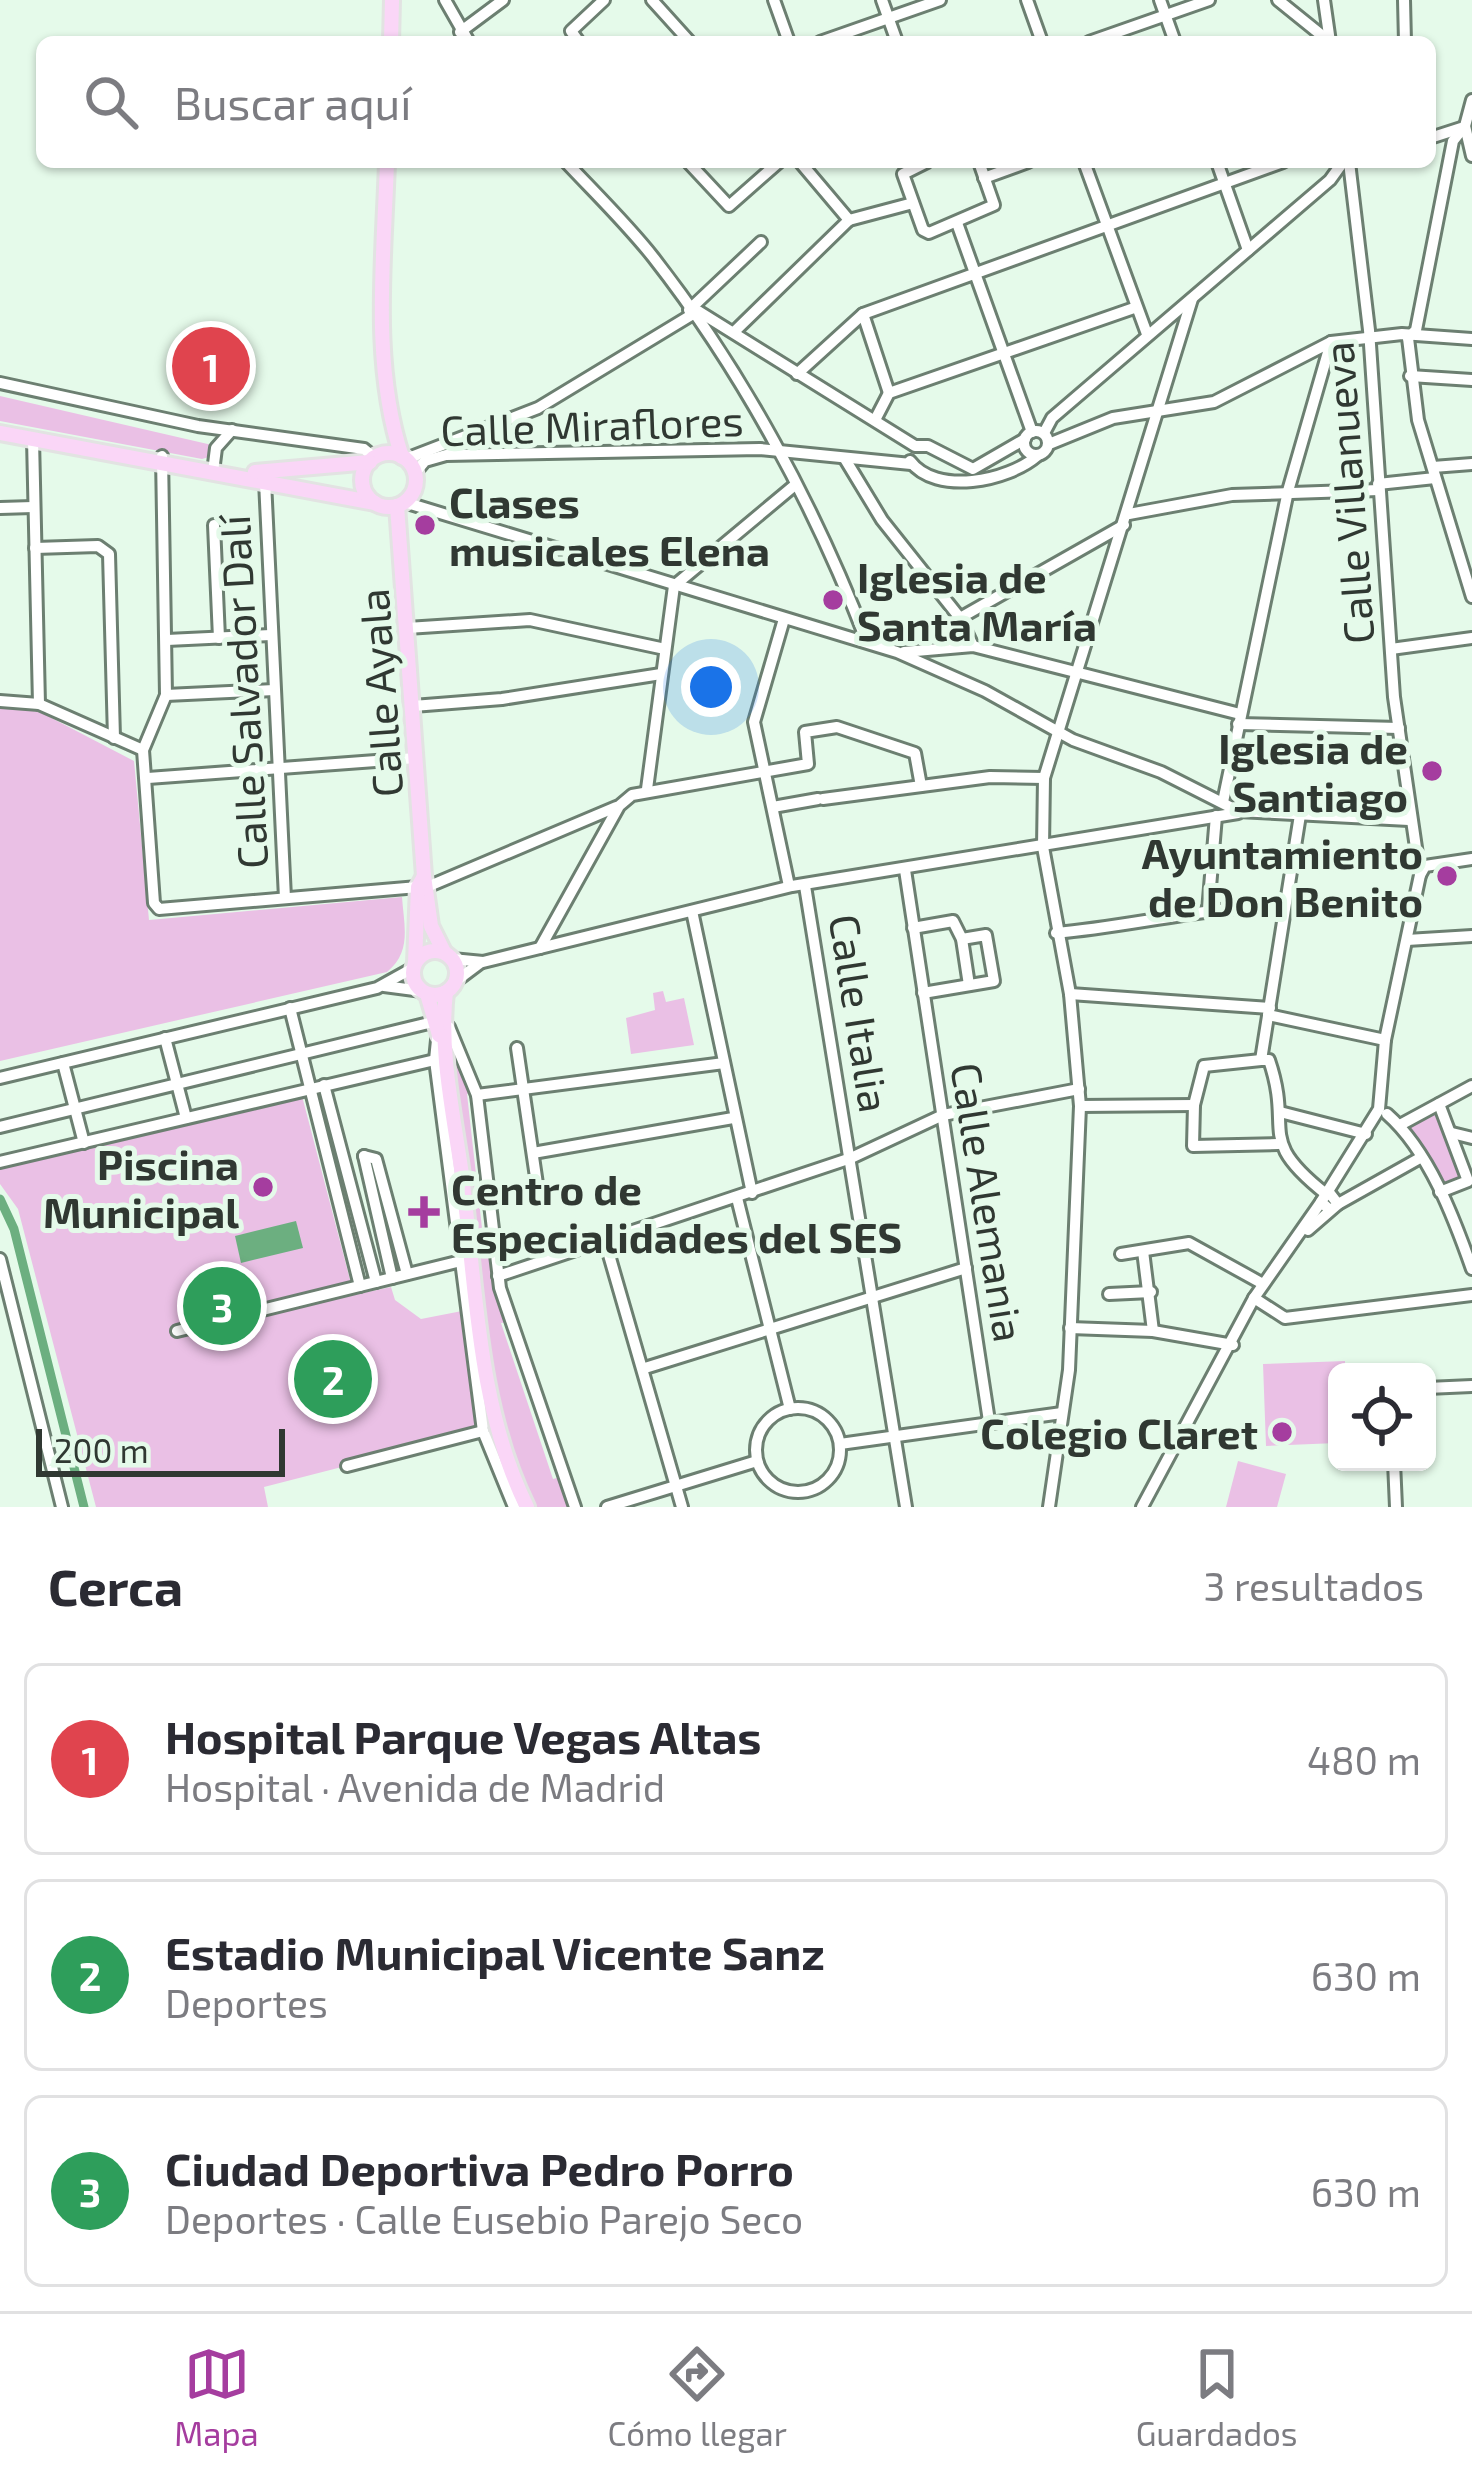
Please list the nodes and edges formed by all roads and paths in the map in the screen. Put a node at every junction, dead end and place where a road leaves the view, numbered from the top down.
1 (394, 0) edge
2 (445, 0) edge
3 (503, 0) edge
4 (604, 0) edge
5 (652, 0) edge
6 (774, 0) edge
7 (882, 0) edge
8 (940, 0) edge
9 (1027, 0) edge
10 (1160, 0) edge
11 (1209, 0) edge
12 (1278, 0) edge
13 (1324, 0) edge
14 (1404, 0) edge
15 (1165, 15) junction
16 (888, 18) junction
17 (391, 36) edge
18 (463, 36) edge
19 (465, 36) edge
20 (575, 36) edge
21 (685, 36) edge
22 (787, 36) edge
23 (837, 36) edge
24 (895, 36) edge
25 (1040, 36) edge
26 (1106, 36) edge
27 (1172, 36) edge
28 (1323, 36) edge
29 (1329, 36) edge
30 (1405, 36) edge
31 (1472, 100) edge
32 (1465, 126) junction
33 (1436, 136) edge
34 (1472, 156) edge
35 (387, 168) edge
36 (571, 168) edge
37 (694, 168) edge
38 (771, 168) edge
39 (805, 168) edge
40 (915, 168) edge
41 (981, 168) edge
42 (1012, 168) edge
43 (1086, 168) edge
44 (1218, 168) edge
45 (1266, 168) edge
46 (1339, 168) edge
47 (1346, 168) edge
48 (984, 178) junction
49 (1330, 180) junction
50 (1353, 180) junction
51 (1224, 183) junction
52 (913, 202) junction
53 (849, 220) junction
54 (957, 223) junction
55 (1108, 225) junction
56 (760, 242) dead end
57 (1248, 250) junction
58 (975, 273) junction
59 (1192, 299) junction
60 (1134, 308) junction
61 (862, 314) junction
62 (694, 317) junction
63 (734, 332) junction
64 (1147, 334) junction
65 (1369, 335) junction
66 (1408, 338) junction
67 (1472, 339) edge
68 (1331, 342) junction
69 (1007, 352) junction
70 (796, 374) junction
71 (1411, 376) junction
72 (1472, 380) edge
73 (0, 383) edge
74 (890, 393) junction
75 (1156, 413) junction
76 (875, 420) junction
77 (198, 426) junction
78 (0, 429) edge
79 (232, 430) junction
80 (1037, 436) junction
81 (33, 439) junction
82 (454, 439) junction
83 (923, 447) junction
84 (216, 448) junction
85 (776, 452) junction
86 (458, 454) junction
87 (794, 454) junction
88 (401, 455) junction
89 (1037, 456) junction
90 (371, 457) junction
91 (161, 459) junction
92 (844, 459) junction
93 (1472, 464) edge
94 (784, 466) junction
95 (916, 467) junction
96 (214, 469) junction
97 (1434, 473) junction
98 (265, 482) junction
99 (795, 485) junction
100 (1379, 487) junction
101 (1288, 491) junction
102 (375, 503) junction
103 (0, 508) edge
104 (33, 508) junction
105 (403, 508) junction
106 (1127, 519) junction
107 (214, 525) dead end
108 (35, 548) junction
109 (674, 586) junction
110 (1472, 597) edge
111 (960, 618) junction
112 (784, 619) junction
113 (407, 628) junction
114 (272, 635) junction
115 (862, 636) junction
116 (219, 638) junction
117 (1472, 638) edge
118 (167, 640) junction
119 (973, 646) junction
120 (665, 649) junction
121 (1391, 649) junction
122 (897, 652) junction
123 (1080, 672) junction
124 (662, 674) junction
125 (274, 690) junction
126 (166, 695) junction
127 (0, 701) edge
128 (39, 704) junction
129 (413, 706) junction
130 (1239, 719) junction
131 (1399, 728) junction
132 (1062, 732) junction
133 (114, 738) junction
134 (143, 750) junction
135 (416, 758) junction
136 (277, 769) junction
137 (764, 772) junction
138 (148, 778) junction
139 (1044, 778) junction
140 (921, 786) junction
141 (647, 789) junction
142 (1223, 802) junction
143 (619, 806) junction
144 (773, 807) junction
145 (1241, 812) junction
146 (1300, 815) junction
147 (1216, 816) junction
148 (1409, 820) junction
149 (1043, 847) junction
150 (1472, 859) edge
151 (1421, 868) junction
152 (905, 871) junction
153 (423, 883) junction
154 (789, 886) junction
155 (806, 886) junction
156 (285, 898) junction
157 (1285, 906) junction
158 (692, 911) junction
159 (1208, 911) junction
160 (914, 928) junction
161 (1056, 933) junction
162 (548, 934) junction
163 (1472, 936) edge
164 (962, 939) junction
165 (1407, 940) junction
166 (561, 943) junction
167 (540, 948) junction
168 (448, 955) junction
169 (483, 962) junction
170 (414, 966) junction
171 (969, 985) junction
172 (384, 986) junction
173 (449, 991) junction
174 (425, 993) junction
175 (923, 993) junction
176 (1070, 994) junction
177 (290, 1008) junction
178 (1269, 1012) junction
179 (440, 1026) junction
180 (165, 1038) junction
181 (1385, 1040) junction
182 (517, 1048) dead end
183 (301, 1053) junction
184 (435, 1060) junction
185 (1262, 1060) junction
186 (63, 1063) junction
187 (724, 1063) junction
188 (0, 1078) edge
189 (178, 1083) junction
190 (324, 1085) junction
191 (1472, 1086) edge
192 (309, 1088) junction
193 (1079, 1089) junction
194 (522, 1090) junction
195 (477, 1095) junction
196 (1439, 1104) junction
197 (1194, 1105) junction
198 (1080, 1106) junction
199 (74, 1110) junction
200 (1280, 1112) junction
201 (943, 1115) junction
202 (1381, 1116) junction
203 (186, 1118) junction
204 (733, 1118) junction
205 (1400, 1125) junction
206 (0, 1127) edge
207 (1366, 1133) junction
208 (1452, 1133) junction
209 (1472, 1138) edge
210 (84, 1142) junction
211 (1278, 1144) junction
212 (533, 1153) junction
213 (851, 1158) junction
214 (1420, 1158) junction
215 (0, 1162) edge
216 (537, 1184) dead end
217 (1470, 1184) edge
218 (1440, 1192) junction
219 (752, 1193) junction
220 (736, 1198) junction
221 (1329, 1200) junction
222 (605, 1241) junction
223 (1143, 1251) junction
224 (1121, 1254) dead end
225 (0, 1259) edge
226 (467, 1260) junction
227 (966, 1268) junction
228 (1472, 1269) edge
229 (407, 1274) junction
230 (498, 1276) junction
231 (392, 1278) junction
232 (376, 1282) junction
233 (1263, 1284) junction
234 (360, 1286) junction
235 (1151, 1292) junction
236 (1109, 1294) dead end
237 (1472, 1295) edge
238 (873, 1296) junction
239 (1254, 1298) junction
240 (1070, 1328) junction
241 (770, 1329) junction
242 (177, 1331) dead end
243 (1153, 1331) junction
244 (1233, 1345) junction
245 (645, 1368) junction
246 (1472, 1386) edge
247 (1436, 1388) edge
248 (790, 1409) junction
249 (1063, 1413) junction
250 (989, 1421) junction
251 (483, 1431) junction
252 (894, 1436) junction
253 (840, 1444) junction
254 (758, 1461) junction
255 (347, 1466) dead end
256 (1394, 1471) edge
257 (679, 1485) junction
258 (806, 1492) junction
259 (62, 1507) edge
260 (514, 1507) edge
261 (527, 1507) edge
262 (575, 1507) edge
263 (608, 1507) edge
264 (682, 1507) edge
265 (813, 1507) edge
266 (906, 1507) edge
267 (1049, 1507) edge
268 (1142, 1507) edge
269 (1396, 1507) edge

1 - 17 main road
2 - 18 street
3 - 19 street
4 - 20 street
5 - 21 street
6 - 22 street
7 - 16 street
8 - 16 street
9 - 25 street
10 - 15 street
11 - 15 street
12 - 28 street
13 - 29 street
14 - 30 street
15 - 26 street
15 - 27 street
16 - 23 street
16 - 24 street
31 - 32 street
32 - 33 street
32 - 34 street
32 - 66 street
35 - 88 main road
36 - 62 street
37 - 38 street
39 - 53 street
40 - 52 street
41 - 48 street
42 - 48 street
43 - 55 street
44 - 51 street
45 - 51 street
46 - 49 street
47 - 50 street, Calle Villanueva
48 - 54 street
49 - 50 street
49 - 57 street
50 - 65 street, Calle Villanueva
51 - 55 street
51 - 57 street
52 - 53 street
52 - 54 street
53 - 63 street
54 - 58 street
55 - 58 street
55 - 60 street
56 - 62 street
57 - 59 street
58 - 61 street
58 - 69 street
59 - 64 street
59 - 75 street
60 - 64 street
60 - 69 street
61 - 70 street
61 - 74 street
62 - 63 street
62 - 82 street
62 - 85 street
63 - 70 street
64 - 80 street
65 - 66 street
65 - 68 street
65 - 100 street, Calle Villanueva
66 - 67 street
66 - 71 street
68 - 75 street
68 - 101 street
69 - 74 street
69 - 80 street
70 - 76 street
71 - 72 street
71 - 97 street
73 - 77 street
74 - 76 street
75 - 80 street
75 - 106 street
76 - 83 street
77 - 79 street
77 - 84 street
78 - 81 main road
78 - 91 main road
79 - 84 street
79 - 90 street
80 - 83 street
80 - 89 street, Calle Miraflores
80 - 89 street
81 - 91 main road
81 - 104 street
82 - 86 street
82 - 88 street
83 - 95 street
83 - 95 street
84 - 96 street
85 - 86 street, Calle Miraflores
85 - 87 street, Calle Miraflores
85 - 94 street
86 - 88 street, Calle Miraflores
87 - 92 street, Calle Miraflores
87 - 94 street
88 - 90 main road
88 - 90 street
88 - 105 main road
89 - 95 street, Calle Miraflores
90 - 96 main road
90 - 102 main road
91 - 96 main road
91 - 118 street
92 - 95 street, Calle Miraflores
92 - 111 street
93 - 97 street
94 - 99 street
96 - 98 main road
97 - 100 street
97 - 110 street
98 - 102 main road
98 - 114 street, Calle Salvador Dalí
99 - 109 street
99 - 115 street
100 - 101 street
100 - 121 street, Calle Villanueva
101 - 106 street
101 - 130 street
102 - 105 main road
103 - 104 street
104 - 108 street
105 - 109 street
105 - 113 main road, Calle Ayala
106 - 111 street
106 - 123 street
107 - 116 street
108 - 128 street
108 - 133 street
109 - 112 street
109 - 120 street
111 - 119 street
112 - 115 street
112 - 137 street
113 - 120 street
113 - 129 main road, Calle Ayala
114 - 116 street
114 - 125 street, Calle Salvador Dalí
115 - 122 street
116 - 118 street
117 - 121 street
118 - 126 street
119 - 122 street
119 - 123 street
120 - 124 street
121 - 131 street, Calle Villanueva
122 - 132 street
123 - 130 street
123 - 132 street
124 - 129 street
124 - 141 street
125 - 126 street
125 - 136 street, Calle Salvador Dalí
126 - 134 street
127 - 128 street
128 - 133 street
129 - 135 main road, Calle Ayala
130 - 131 street
130 - 142 street
131 - 148 street, Calle Villanueva
132 - 139 street
132 - 142 street
133 - 134 street
134 - 138 street
135 - 136 street
135 - 153 main road, Calle Ayala
136 - 138 street
136 - 156 street, Calle Salvador Dalí
137 - 140 street
137 - 141 street
137 - 144 street
138 - 156 street
139 - 140 street
139 - 149 street
140 - 144 street
141 - 143 street
142 - 145 street
143 - 153 street
143 - 162 street
144 - 154 street
145 - 146 street
145 - 147 street
146 - 148 street
146 - 157 street
147 - 149 street
147 - 159 street
148 - 151 street, Calle Villanueva
149 - 152 street
149 - 161 street
150 - 151 street
151 - 165 street
152 - 155 street
152 - 160 street, Calle Alemania
153 - 156 street
153 - 168 main road, Calle Ayala
153 - 170 main road, Calle Ayala
154 - 155 street
154 - 158 street
155 - 213 street, Calle Italia
157 - 159 street
157 - 178 street
158 - 166 street
158 - 187 street
159 - 161 street
160 - 164 street
160 - 175 street, Calle Alemania
161 - 176 street
162 - 166 street
162 - 167 street
163 - 165 street
164 - 171 street
164 - 171 street
165 - 181 street
166 - 167 street
167 - 169 street
168 - 169 street
168 - 170 main road
168 - 173 main road, Calle Ayala
169 - 173 street
170 - 172 street
170 - 174 main road
171 - 175 street
172 - 174 street
172 - 177 street
173 - 174 main road
173 - 179 main road, Calle Ayala
173 - 195 street
174 - 179 main road
175 - 201 street, Calle Alemania
176 - 178 street
176 - 193 street
177 - 180 street
177 - 183 street
178 - 181 street
178 - 185 street
179 - 183 street
179 - 184 street
179 - 226 main road
180 - 186 street
180 - 189 street
181 - 202 street
182 - 194 street
183 - 189 street
183 - 192 street
184 - 190 street
184 - 226 street
185 - 197 street
185 - 200 street
186 - 188 street
186 - 199 street
187 - 194 street
187 - 204 street
189 - 199 street
189 - 203 street
190 - 192 street
190 - 232 street
191 - 196 street
192 - 203 street
192 - 234 street
193 - 198 street
193 - 201 street
194 - 195 street
194 - 212 street
195 - 230 street
196 - 205 street
196 - 208 street
197 - 198 street
197 - 211 street
198 - 240 street
199 - 206 street
199 - 210 street
200 - 207 street
200 - 211 street
201 - 213 street
201 - 227 street, Calle Alemania
202 - 205 street
202 - 207 street
203 - 210 street
204 - 212 street
204 - 219 street
205 - 214 street
207 - 221 street
208 - 209 street
208 - 217 street
210 - 215 street
211 - 221 street
212 - 216 street
213 - 219 street
213 - 238 street, Calle Italia
214 - 218 street
214 - 221 street
217 - 218 street
218 - 228 street
219 - 220 street
220 - 222 street
220 - 241 street
221 - 233 street
222 - 230 street
222 - 245 street
223 - 224 street
223 - 233 street
223 - 235 street
225 - 259 street
226 - 229 street
226 - 251 street
226 - 261 main road
227 - 238 street
227 - 250 street, Calle Alemania
229 - 231 street
229 - 231 street
230 - 262 street
231 - 232 street
232 - 234 street
233 - 239 street
234 - 242 street
235 - 236 street
235 - 243 street
237 - 239 street
238 - 241 street
238 - 252 street, Calle Italia
239 - 244 street
240 - 243 street
240 - 249 street
241 - 245 street
241 - 248 street
243 - 244 street
244 - 268 street
245 - 257 street
246 - 247 street
248 - 253 street
248 - 254 street
249 - 250 street
249 - 267 street
250 - 252 street
251 - 255 street
251 - 260 street
252 - 253 street
252 - 266 street, Calle Italia
253 - 258 street
254 - 257 street
254 - 258 street
256 - 269 street
257 - 263 street
257 - 264 street
258 - 265 street

